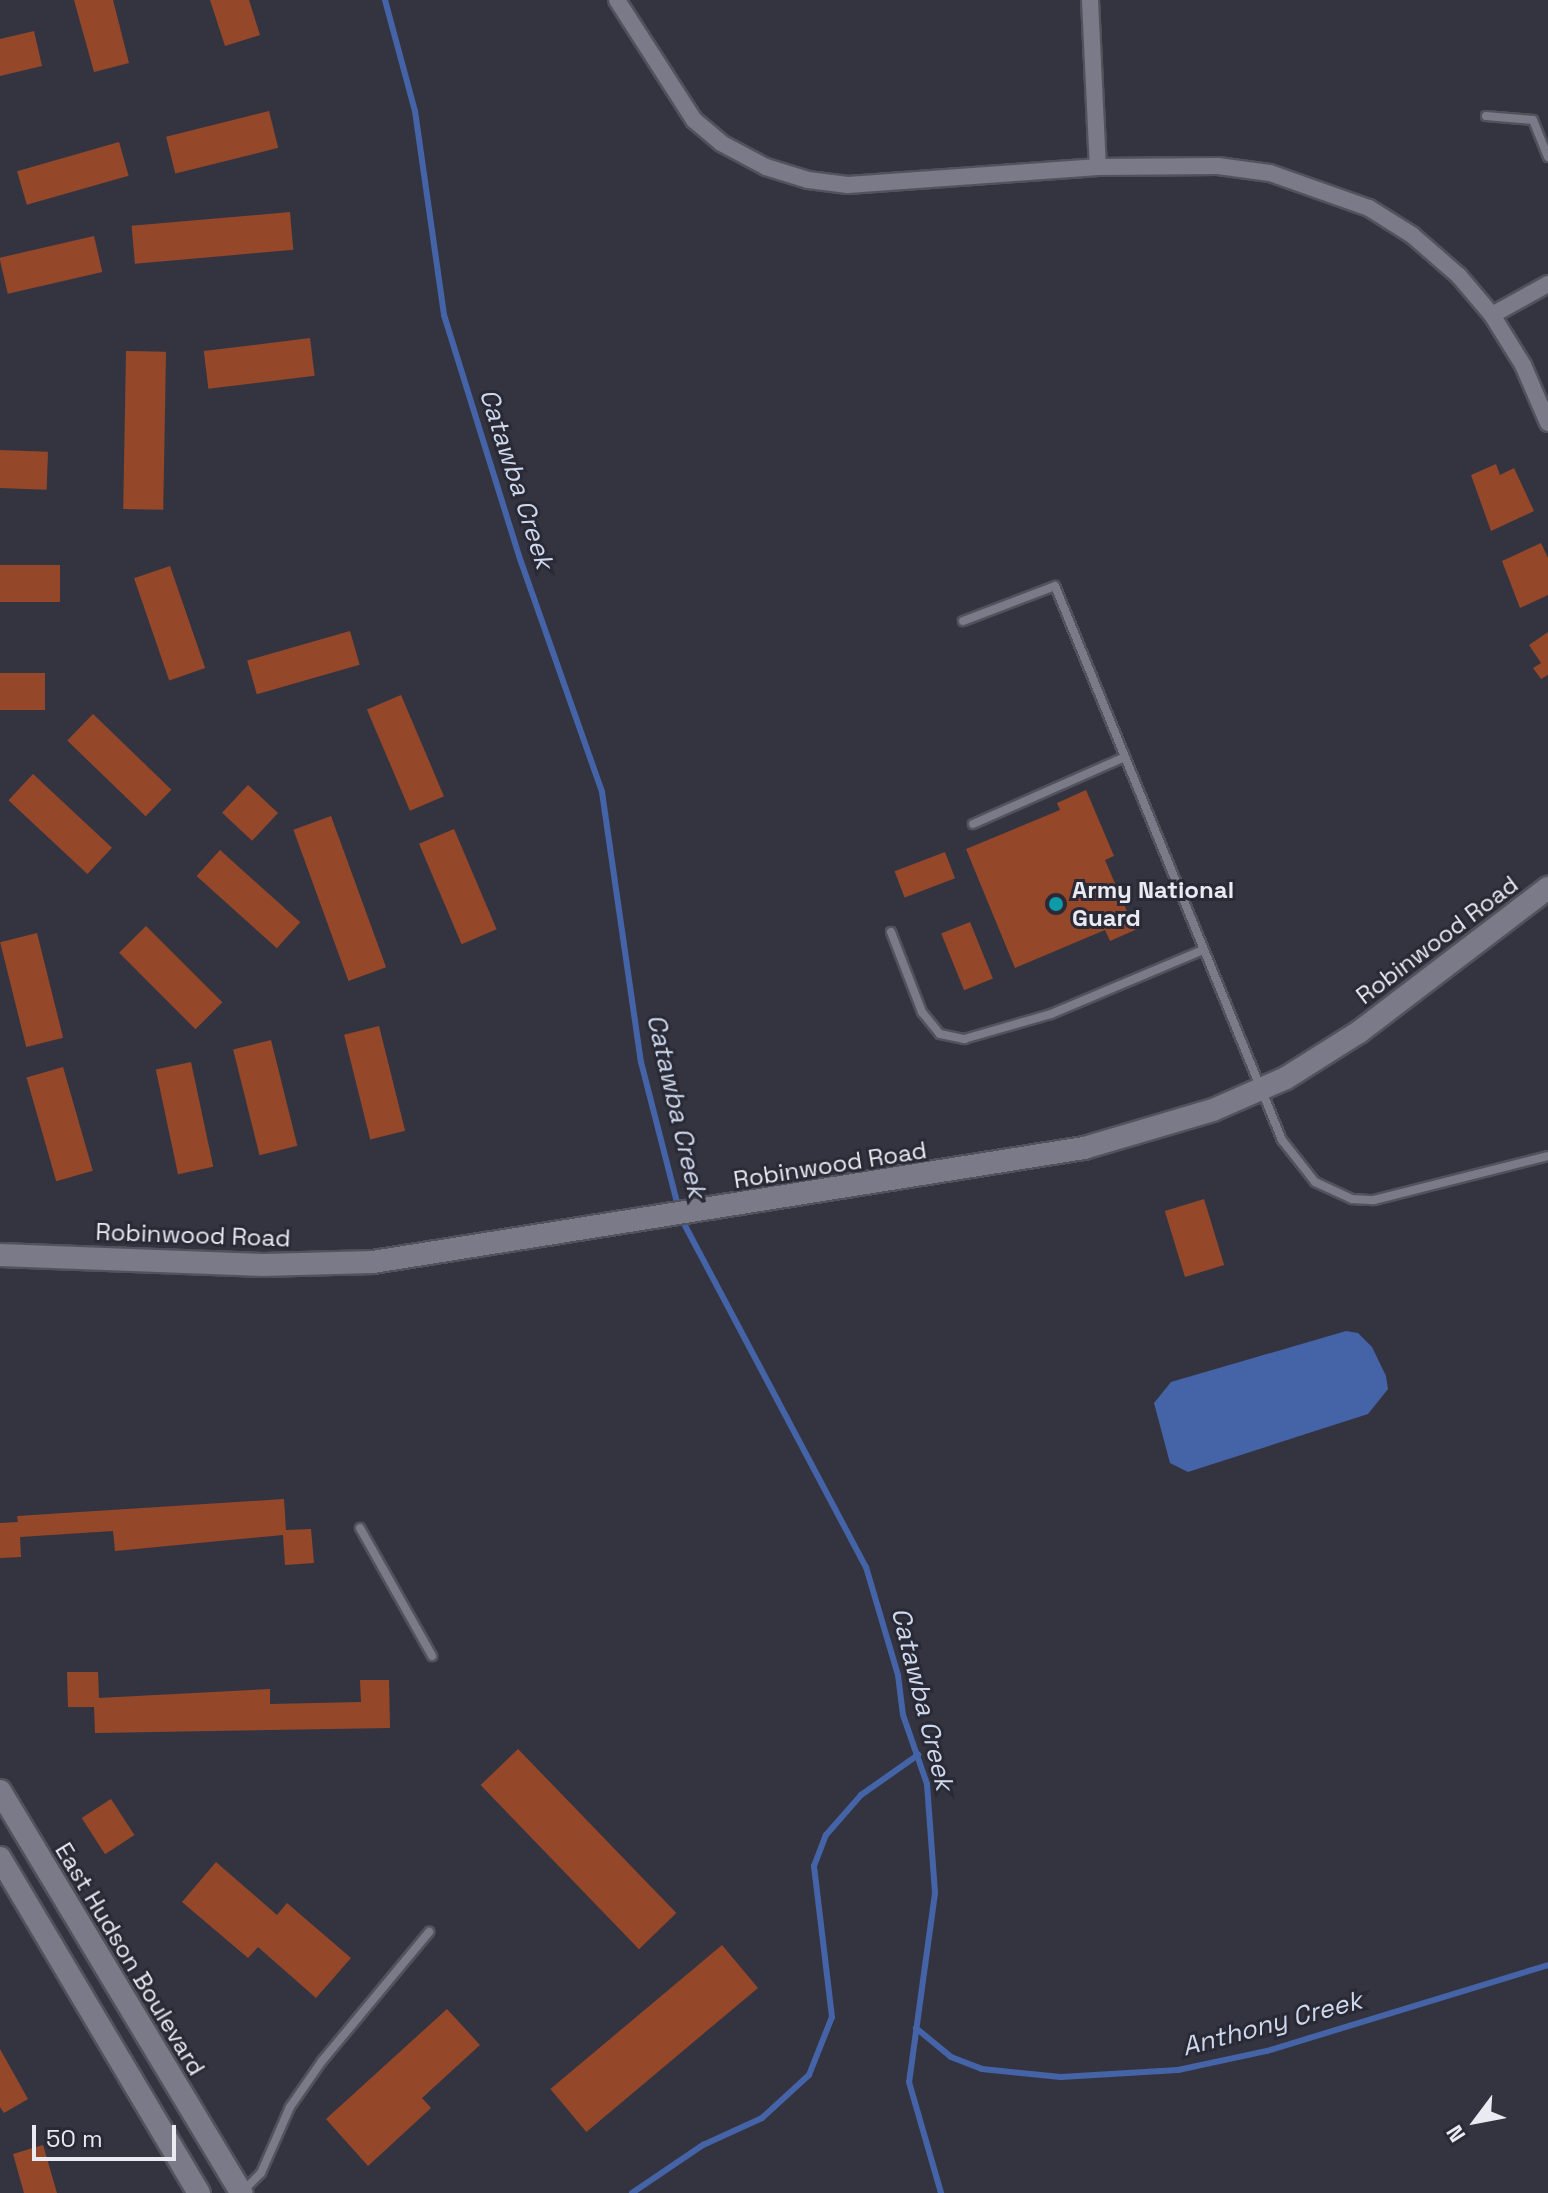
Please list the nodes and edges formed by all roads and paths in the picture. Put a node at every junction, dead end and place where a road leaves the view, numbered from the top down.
1 (617, 0) edge
2 (1090, 0) edge
3 (1486, 116) dead end
4 (1548, 157) edge
5 (1098, 167) junction
6 (1548, 284) edge
7 (1492, 315) junction
8 (1548, 423) edge
9 (963, 621) dead end
10 (1125, 757) junction
11 (973, 824) dead end
12 (1548, 888) edge
13 (891, 932) dead end
14 (1203, 950) junction
15 (1261, 1090) junction
16 (1548, 1156) edge
17 (0, 1255) edge
18 (360, 1528) dead end
19 (432, 1656) dead end
20 (0, 1791) edge
21 (0, 1858) edge
22 (429, 1932) dead end
23 (199, 2193) edge
24 (241, 2193) edge

1 - 5 street
2 - 5 street
3 - 4 lane
5 - 7 street
6 - 7 street
7 - 8 street
9 - 10 lane
10 - 11 lane
10 - 14 lane
12 - 15 main road, Robinwood Road
13 - 14 lane
14 - 15 lane
15 - 16 lane
15 - 17 main road, Robinwood Road
18 - 19 lane
20 - 24 main road, East Hudson Boulevard
21 - 23 main road
22 - 24 lane

